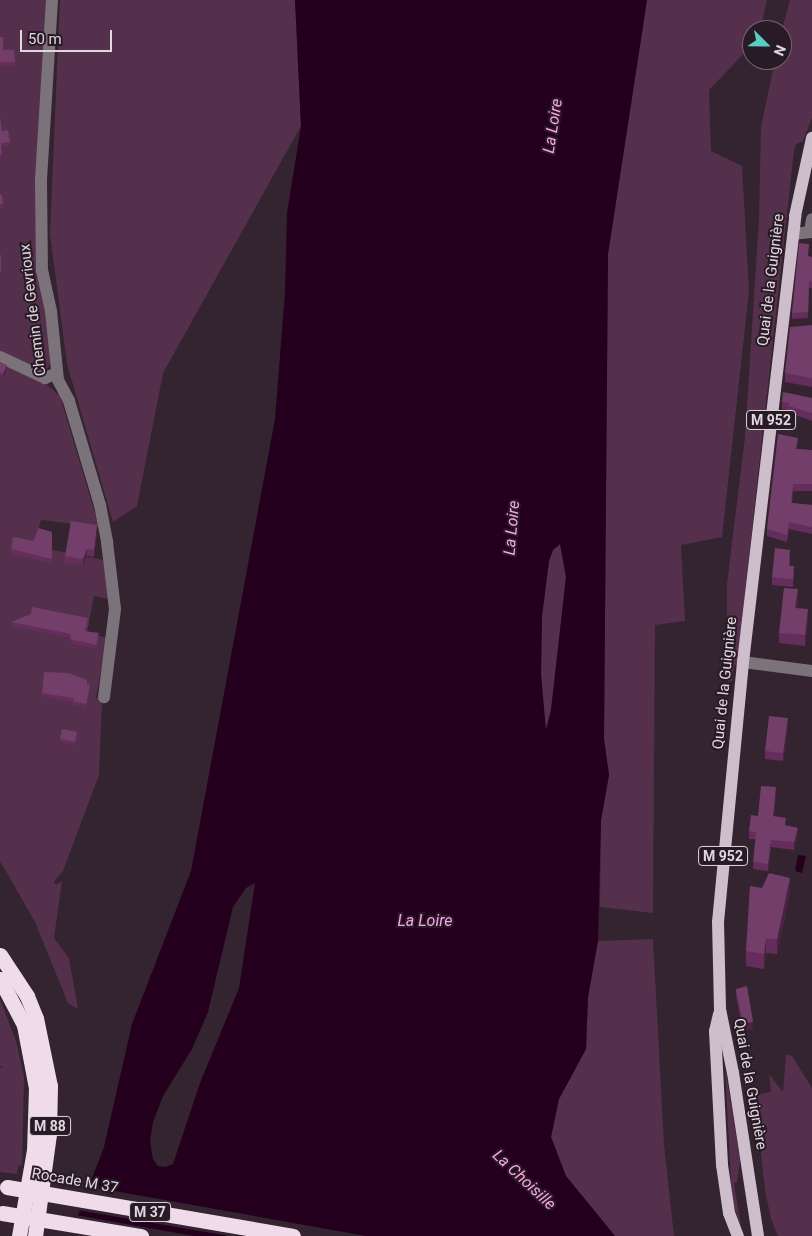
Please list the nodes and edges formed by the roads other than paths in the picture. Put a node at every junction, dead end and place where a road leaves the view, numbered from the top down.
1 (52, 0) edge
2 (812, 138) edge
3 (811, 228) edge
4 (793, 234) junction
5 (0, 357) edge
6 (57, 373) junction
7 (743, 662) junction
8 (812, 671) edge
9 (104, 697) dead end
10 (0, 955) edge
11 (0, 979) edge
12 (720, 1009) junction
13 (2, 1187) edge
14 (1, 1212) edge
15 (759, 1234) edge
16 (19, 1236) edge
17 (34, 1236) edge
18 (140, 1236) edge
19 (293, 1236) edge
20 (738, 1236) edge

1 - 6 street, Chemin de Gevrioux
2 - 4 main road, Quai de la Guignière / M 952
3 - 4 street
4 - 7 main road, Quai de la Guignière / M 952
5 - 6 street
6 - 9 street, Chemin de Gevrioux
7 - 8 street
7 - 12 main road, Quai de la Guignière / M 952
10 - 17 highway, M 88
11 - 16 highway, M 88
12 - 15 main road, Quai de la Guignière / M 952
12 - 20 main road
13 - 19 highway, Rocade M 37 / M 37, bridge
14 - 18 highway, M 37, bridge

